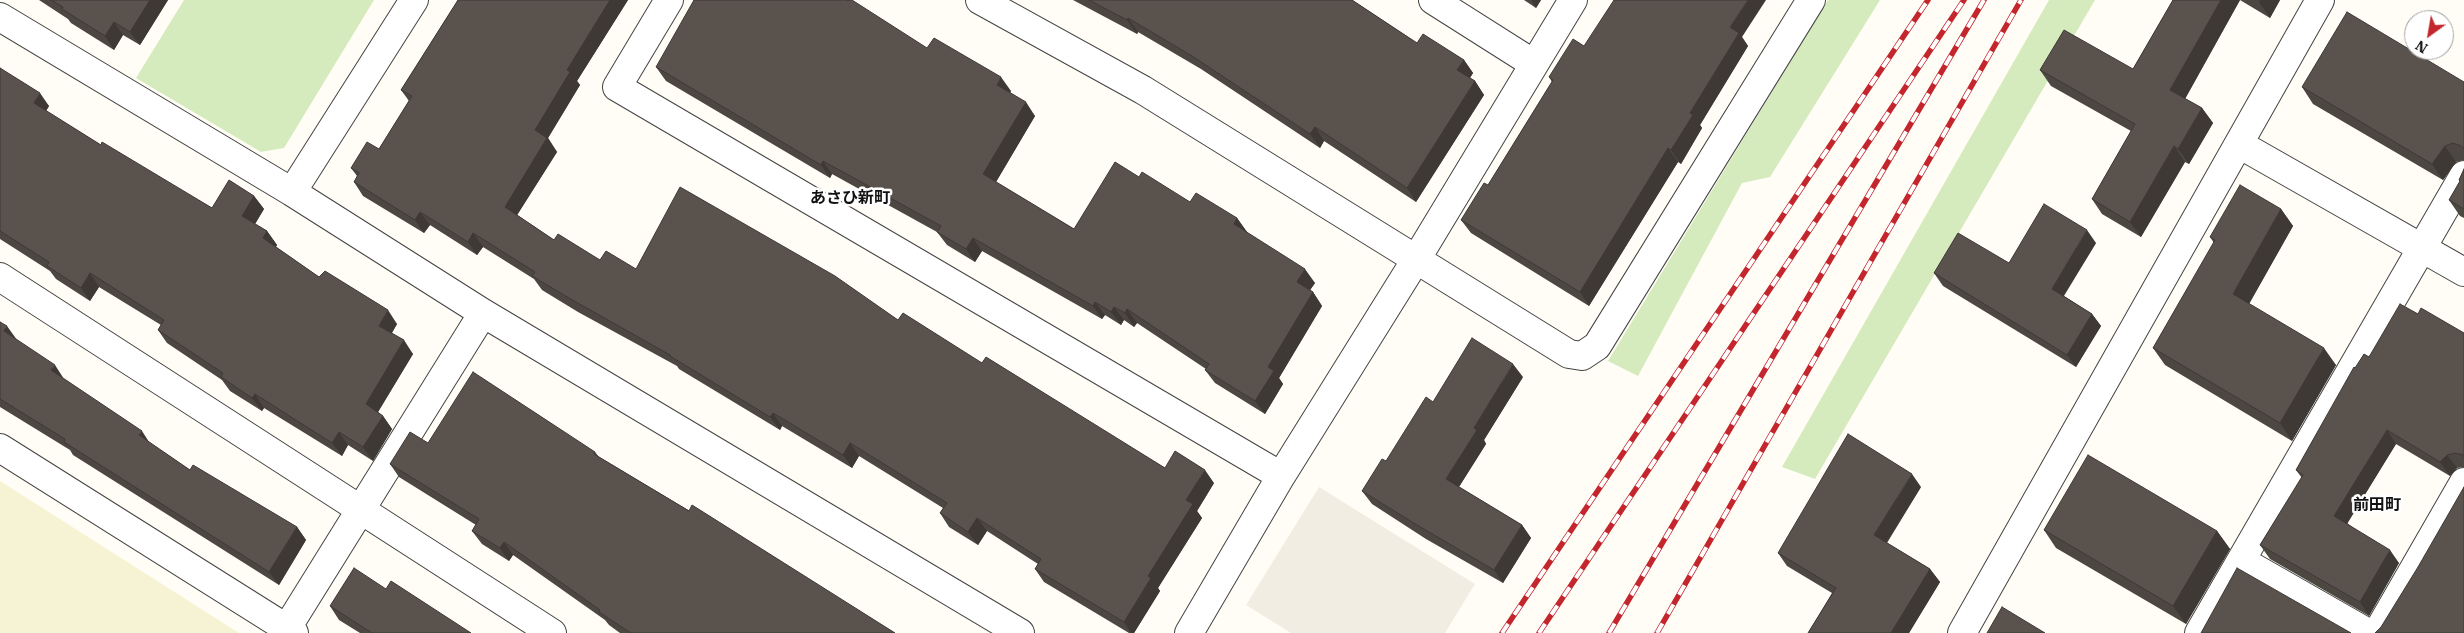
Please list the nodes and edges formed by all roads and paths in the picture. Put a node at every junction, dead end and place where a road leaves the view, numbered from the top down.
1 (414, 0) edge
2 (669, 0) edge
3 (980, 0) edge
4 (1433, 0) edge
5 (1573, 0) edge
6 (1811, 0) edge
7 (2320, 0) edge
8 (0, 17) edge
9 (1534, 64) junction
10 (2239, 144) junction
11 (2464, 175) edge
12 (292, 192) junction
13 (2422, 248) junction
14 (1417, 258) junction
15 (2464, 272) edge
16 (0, 277) edge
17 (483, 313) junction
18 (0, 448) edge
19 (1281, 476) junction
20 (2464, 482) edge
21 (360, 509) junction
22 (2242, 561) junction
23 (290, 631) edge
24 (552, 633) edge
25 (1020, 633) edge
26 (1189, 633) edge
27 (1962, 633) edge
28 (2199, 633) edge
29 (2368, 633) edge
30 (2376, 633) edge

1 - 12 street
2 - 19 street
3 - 14 street
4 - 9 street
5 - 9 street
6 - 14 street
7 - 10 street
8 - 12 street
9 - 14 street
10 - 13 street
10 - 27 street
11 - 13 street
12 - 17 street
13 - 15 street
13 - 22 street
14 - 19 street
16 - 21 street
17 - 21 street
17 - 25 street
18 - 23 street
19 - 26 street
20 - 30 street
21 - 23 street
21 - 24 street
22 - 28 street
22 - 29 street

